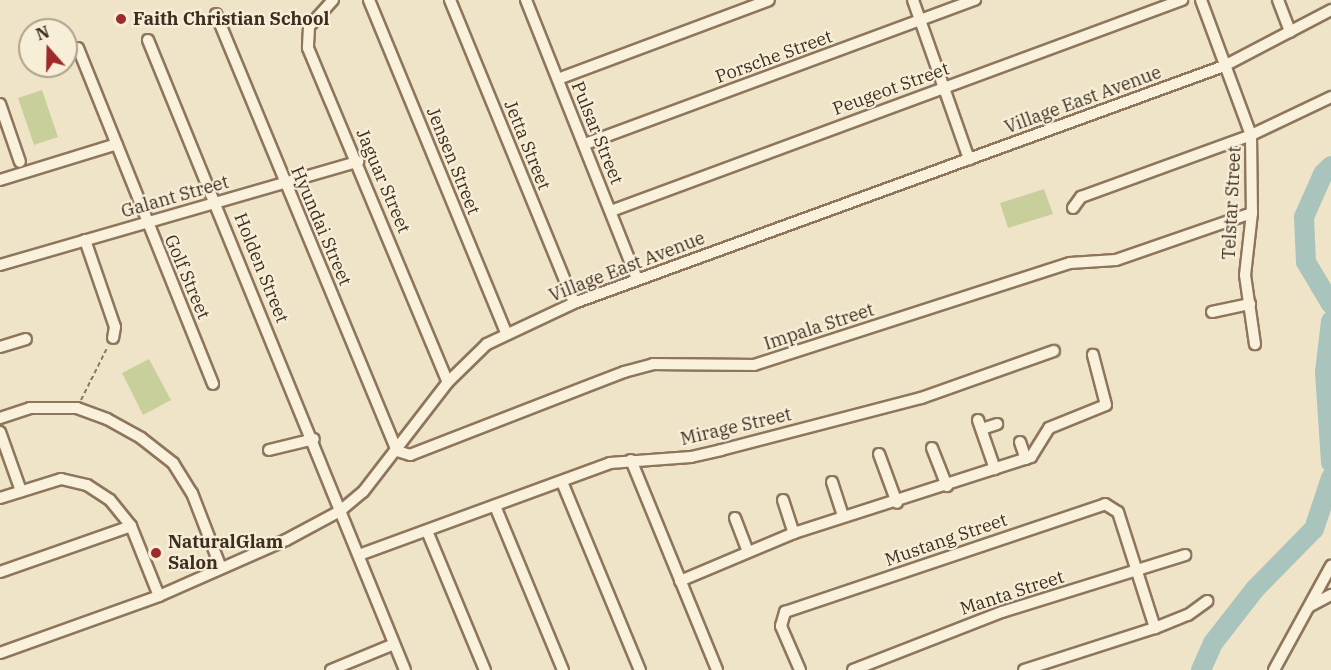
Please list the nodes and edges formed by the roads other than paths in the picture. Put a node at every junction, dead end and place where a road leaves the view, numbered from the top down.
1 (333, 0) edge
2 (369, 0) edge
3 (450, 0) edge
4 (526, 0) edge
5 (769, 0) edge
6 (913, 0) edge
7 (975, 0) edge
8 (1182, 0) edge
9 (1201, 0) edge
10 (1278, 0) edge
11 (1331, 10) edge
12 (216, 14) dead end
13 (920, 20) junction
14 (1290, 32) junction
15 (148, 40) dead end
16 (78, 48) dead end
17 (1224, 66) junction
18 (558, 79) junction
19 (944, 87) junction
20 (1331, 97) edge
21 (0, 104) edge
22 (1251, 135) junction
23 (117, 144) junction
24 (585, 144) junction
25 (969, 159) junction
26 (20, 162) dead end
27 (358, 162) junction
28 (0, 180) edge
29 (285, 183) junction
30 (216, 202) junction
31 (1073, 208) dead end
32 (611, 211) junction
33 (1252, 213) junction
34 (147, 224) junction
35 (85, 240) junction
36 (0, 265) edge
37 (637, 279) junction
38 (574, 303) junction
39 (1250, 304) junction
40 (1212, 312) dead end
41 (507, 334) junction
42 (113, 338) road end
43 (26, 339) dead end
44 (1255, 344) dead end
45 (0, 347) edge
46 (1054, 351) dead end
47 (1093, 355) dead end
48 (448, 382) junction
49 (213, 384) dead end
50 (0, 418) edge
51 (997, 424) dead end
52 (0, 432) edge
53 (314, 439) junction
54 (1020, 442) dead end
55 (932, 448) dead end
56 (269, 450) dead end
57 (396, 451) junction
58 (879, 454) dead end
59 (1026, 459) junction
60 (631, 460) junction
61 (995, 469) junction
62 (562, 482) junction
63 (832, 482) dead end
64 (947, 486) junction
65 (21, 491) junction
66 (0, 498) edge
67 (783, 500) dead end
68 (897, 502) junction
69 (495, 506) junction
70 (340, 511) junction
71 (843, 516) junction
72 (735, 518) dead end
73 (131, 526) junction
74 (427, 531) junction
75 (794, 533) junction
76 (747, 550) junction
77 (359, 555) junction
78 (1185, 555) dead end
79 (1331, 567) edge
80 (221, 568) junction
81 (1136, 570) junction
82 (0, 572) edge
83 (680, 581) junction
84 (1331, 595) edge
85 (159, 596) junction
86 (1207, 601) dead end
87 (1309, 607) junction
88 (1155, 628) junction
89 (394, 644) junction
90 (0, 653) edge
91 (331, 670) edge
92 (405, 670) edge
93 (485, 670) edge
94 (563, 670) edge
95 (640, 670) edge
96 (717, 670) edge
97 (800, 670) edge
98 (853, 670) edge
99 (1024, 670) edge
100 (1274, 670) edge

1 - 27 street, Jaguar Street
2 - 41 street, Jensen Street
3 - 38 street, Jetta Street
4 - 18 street, Pulsar Street
5 - 18 street
6 - 13 street
7 - 13 street, Porsche Street
8 - 19 street, Peugeot Street
9 - 17 street, Telstar Street
10 - 14 street
11 - 14 street, Village East Avenue
12 - 29 street, Hyundai Street
13 - 19 street
13 - 24 street, Porsche Street
14 - 17 street, Village East Avenue
15 - 30 street, Holden Street
16 - 23 street, Golf Street
17 - 22 street, Telstar Street
17 - 25 street, Village East Avenue
18 - 24 street, Pulsar Street
19 - 25 street
19 - 32 street, Peugeot Street
20 - 22 street
21 - 26 street
22 - 31 street
22 - 33 street, Telstar Street
23 - 28 street
23 - 34 street, Golf Street
24 - 32 street, Pulsar Street
25 - 37 street, Village East Avenue
27 - 29 street, Galant Street
27 - 48 street, Jaguar Street
29 - 30 street, Galant Street
29 - 57 street, Hyundai Street
30 - 34 street, Galant Street
30 - 53 street, Holden Street
32 - 37 street, Pulsar Street
33 - 39 street, Telstar Street
33 - 57 street, Impala Street
34 - 35 street, Galant Street
34 - 49 street, Golf Street
35 - 36 street, Galant Street
35 - 42 street
37 - 38 street, Village East Avenue
38 - 41 street, Village East Avenue
39 - 40 street
39 - 44 street, Telstar Street
41 - 48 street, Village East Avenue
43 - 45 street
46 - 60 street, Mirage Street
47 - 59 street
48 - 57 street, Village East Avenue
50 - 80 street
51 - 61 street
52 - 65 street
53 - 56 street
53 - 70 street, Holden Street
54 - 59 street
55 - 64 street
57 - 70 street, Village East Avenue
58 - 68 street
59 - 61 street
60 - 62 street, Mirage Street
60 - 83 street
61 - 64 street
62 - 69 street, Mirage Street
62 - 95 street
63 - 71 street
64 - 68 street
65 - 66 street
65 - 73 street
67 - 75 street
68 - 71 street
69 - 74 street, Mirage Street
69 - 94 street
70 - 77 street, Holden Street
70 - 80 street, Village East Avenue
71 - 75 street
72 - 76 street
73 - 82 street
73 - 85 street
74 - 77 street, Mirage Street
74 - 93 street
75 - 76 street
76 - 83 street
77 - 89 street, Holden Street
78 - 81 street, Manta Street
79 - 87 street
80 - 85 street, Village East Avenue
81 - 88 street, Mustang Street
81 - 97 street, Mustang Street
81 - 98 street, Manta Street
83 - 96 street
84 - 87 street
85 - 90 street, Village East Avenue
86 - 88 street
87 - 100 street
88 - 99 street
89 - 91 street
89 - 92 street, Holden Street

